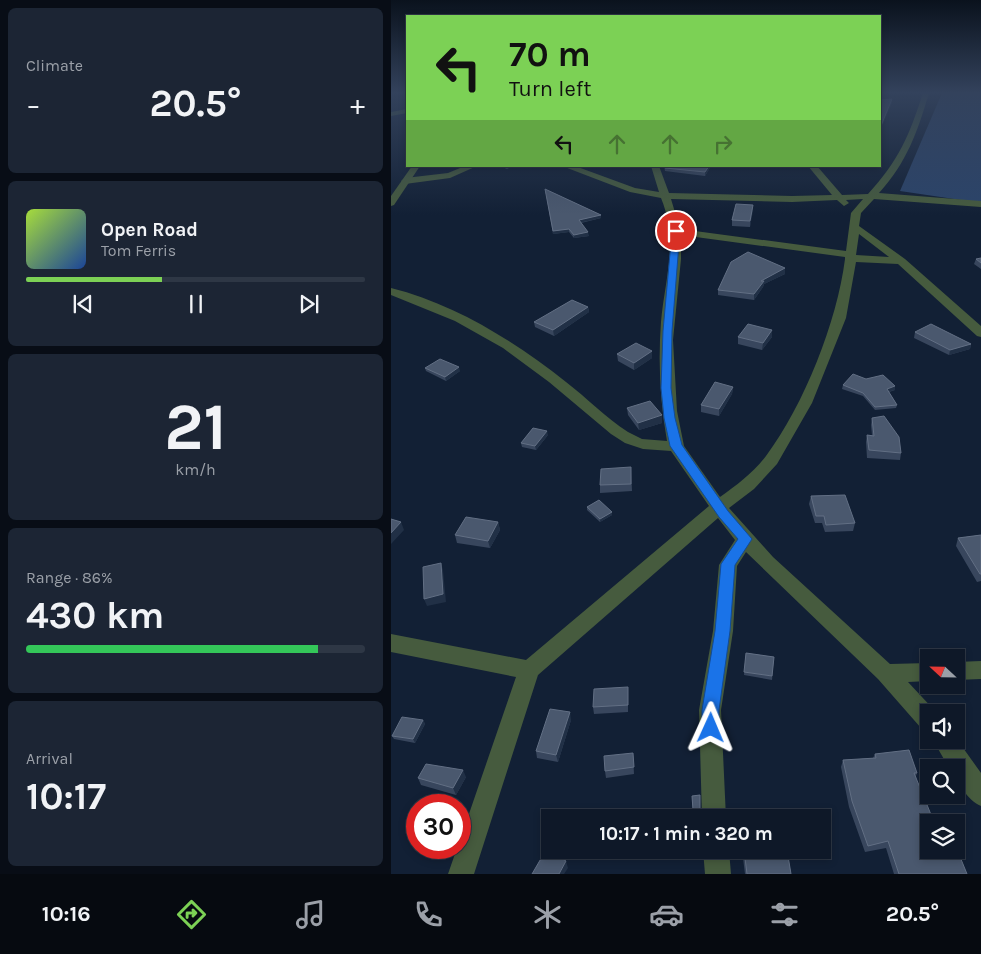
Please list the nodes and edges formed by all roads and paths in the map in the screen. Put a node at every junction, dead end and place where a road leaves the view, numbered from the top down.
1 (913, 134) edge
2 (415, 167) edge
3 (470, 167) edge
4 (569, 167) edge
5 (655, 167) edge
6 (813, 167) edge
7 (405, 181) junction
8 (667, 196) junction
9 (871, 196) junction
10 (839, 198) junction
11 (391, 203) edge
12 (981, 204) edge
13 (855, 220) junction
14 (676, 231) junction
15 (850, 257) junction
16 (901, 262) junction
17 (391, 291) edge
18 (981, 333) edge
19 (676, 446) junction
20 (719, 507) junction
21 (745, 539) junction
22 (391, 643) edge
23 (529, 670) junction
24 (981, 670) edge
25 (965, 671) edge
26 (920, 672) edge
27 (886, 673) junction
28 (920, 711) edge
29 (950, 749) edge
30 (981, 794) edge
31 (714, 809) edge
32 (717, 859) edge
33 (461, 874) edge
34 (718, 874) edge

1 - 9 street
2 - 7 street
3 - 7 street
4 - 8 street
5 - 8 street
6 - 10 street
7 - 11 street
8 - 10 street
8 - 14 street
9 - 10 street
9 - 12 street
9 - 13 street
10 - 13 street
13 - 15 street
13 - 16 street
14 - 15 street
14 - 19 street
15 - 16 street
15 - 20 street
16 - 18 street
17 - 19 street
19 - 20 street
20 - 21 street
20 - 23 street
21 - 27 street
21 - 31 street
22 - 23 street
23 - 33 street
24 - 25 street
26 - 27 street
27 - 28 street
29 - 30 street
32 - 34 street

